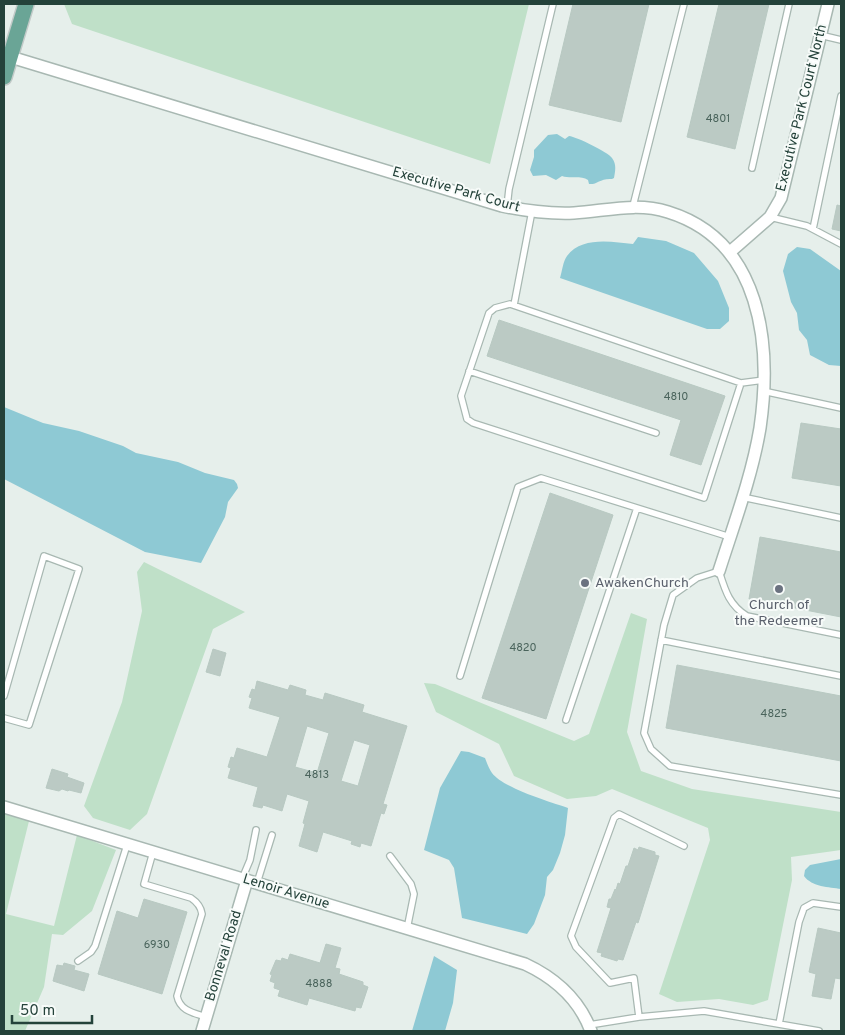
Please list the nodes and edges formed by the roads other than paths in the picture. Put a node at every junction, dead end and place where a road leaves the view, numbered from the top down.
1 (26, 4) edge
2 (553, 4) edge
3 (684, 4) edge
4 (789, 4) edge
5 (828, 4) edge
6 (820, 35) junction
7 (841, 40) edge
8 (7, 56) edge
9 (4, 77) edge
10 (841, 96) edge
11 (752, 168) dead end
12 (634, 206) junction
13 (507, 207) junction
14 (532, 211) junction
15 (770, 217) junction
16 (812, 229) junction
17 (841, 244) edge
18 (730, 252) junction
19 (514, 305) junction
20 (469, 371) junction
21 (741, 382) junction
22 (764, 386) junction
23 (841, 408) edge
24 (656, 434) dead end
25 (742, 497) junction
26 (637, 508) junction
27 (841, 518) edge
28 (730, 537) junction
29 (720, 570) junction
30 (841, 635) edge
31 (661, 640) junction
32 (4, 660) edge
33 (12, 662) junction
34 (460, 676) dead end
35 (841, 676) edge
36 (4, 696) edge
37 (4, 718) edge
38 (566, 720) dead end
39 (841, 795) edge
40 (4, 807) edge
41 (256, 830) dead end
42 (272, 835) dead end
43 (127, 845) junction
44 (684, 846) dead end
45 (153, 852) junction
46 (390, 856) dead end
47 (248, 881) junction
48 (841, 907) edge
49 (407, 929) junction
50 (78, 961) dead end
51 (206, 1017) junction
52 (639, 1018) junction
53 (780, 1024) junction
54 (590, 1028) edge
55 (202, 1031) edge
56 (819, 1031) edge

1 - 8 main road
2 - 13 lane
3 - 12 lane
4 - 11 lane
5 - 6 street, Executive Park Court North
6 - 7 lane
6 - 15 street, Executive Park Court North
8 - 9 main road
8 - 13 street, Executive Park Court
10 - 16 lane
12 - 14 street, Executive Park Court
12 - 18 street, Executive Park Court
13 - 14 street, Executive Park Court
14 - 19 lane
15 - 16 lane
15 - 18 street, Executive Park Court North
16 - 17 lane
18 - 22 street, Executive Park Court
19 - 20 lane
19 - 21 lane
20 - 21 lane
20 - 24 lane
21 - 22 lane
22 - 23 lane
22 - 25 street, Executive Park Court
25 - 27 lane
25 - 28 street, Executive Park Court
26 - 28 lane
26 - 34 lane
26 - 38 lane
28 - 29 street, Executive Park Court
29 - 30 lane
29 - 31 lane
31 - 35 lane
31 - 39 lane
32 - 33 lane
33 - 36 lane
33 - 37 lane
40 - 43 street, Lenoir Avenue
41 - 47 lane
42 - 47 lane
43 - 45 street, Lenoir Avenue
43 - 50 lane
44 - 52 lane
45 - 47 street, Lenoir Avenue
45 - 51 lane
46 - 49 lane
47 - 49 street, Lenoir Avenue
47 - 51 street, Bonneval Road
48 - 53 lane
49 - 54 street, Lenoir Avenue
51 - 55 street, Bonneval Road
52 - 53 lane
52 - 54 lane
53 - 56 lane

